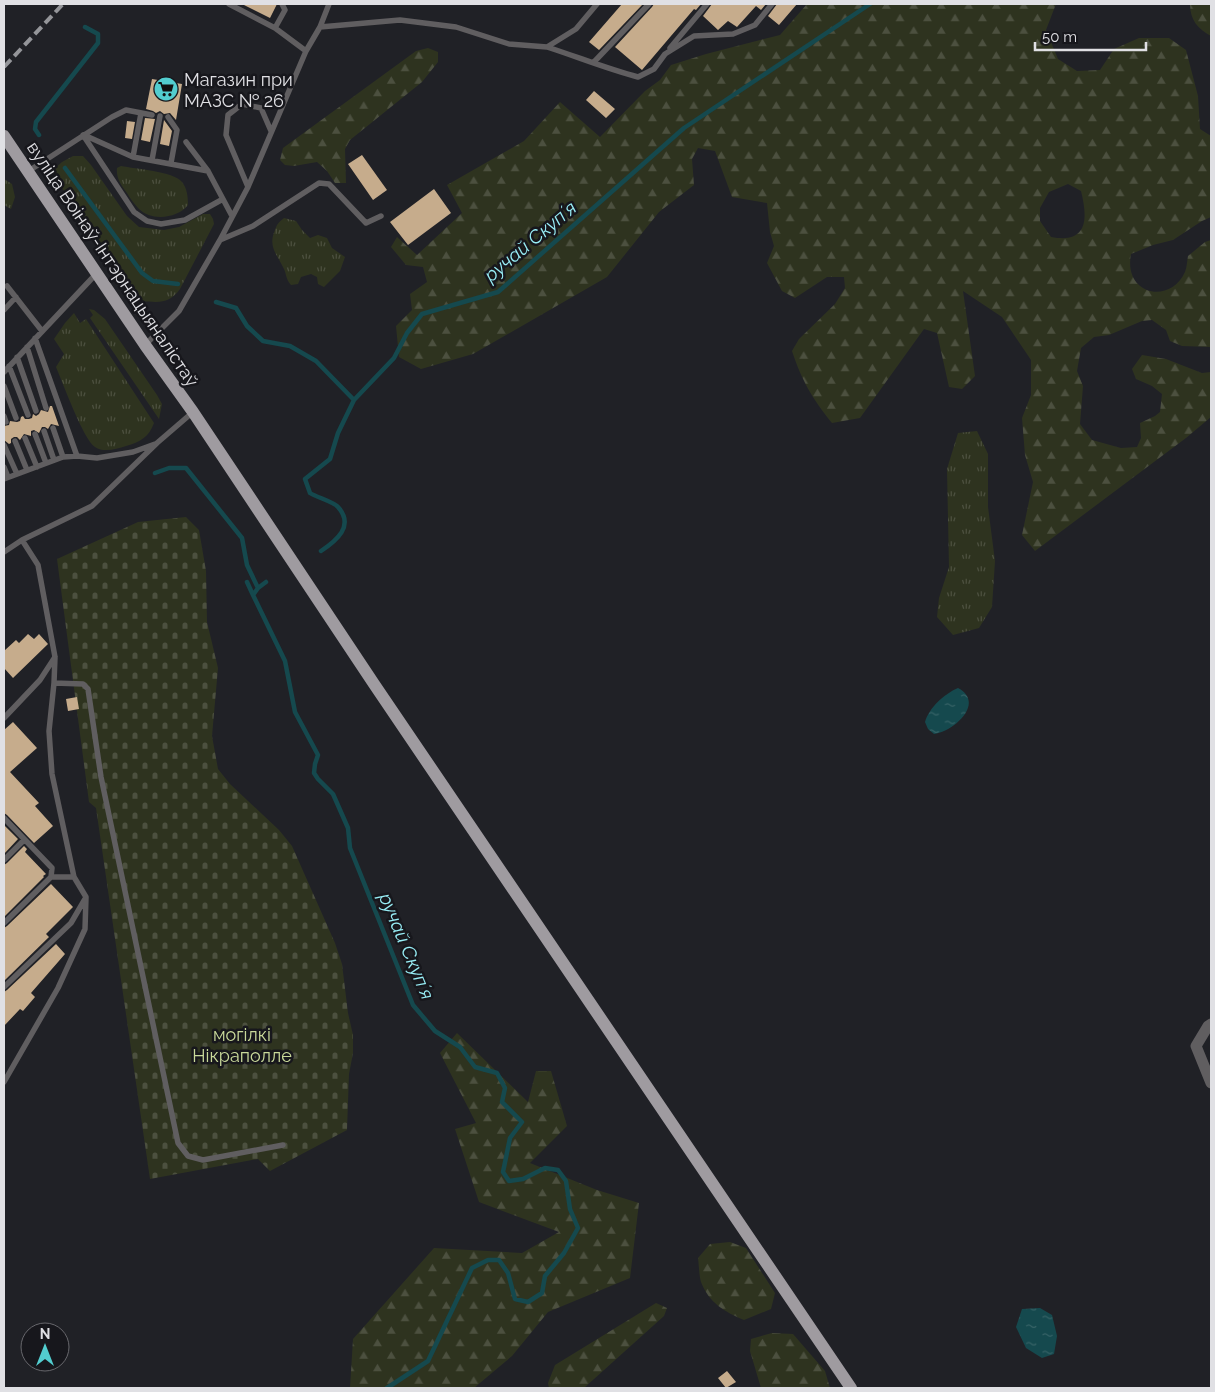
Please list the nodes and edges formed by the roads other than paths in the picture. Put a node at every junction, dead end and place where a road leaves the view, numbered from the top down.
1 (229, 4) edge
2 (282, 4) edge
3 (329, 4) edge
4 (597, 4) edge
5 (649, 4) edge
6 (707, 4) edge
7 (772, 4) edge
8 (276, 28) junction
9 (320, 28) junction
10 (547, 47) junction
11 (306, 51) junction
12 (665, 54) junction
13 (594, 62) junction
14 (140, 112) junction
15 (152, 114) dead end
16 (160, 116) dead end
17 (168, 118) dead end
18 (271, 131) junction
19 (83, 135) junction
20 (4, 136) edge
21 (186, 142) dead end
22 (133, 157) junction
23 (152, 160) junction
24 (171, 164) junction
25 (208, 171) junction
26 (27, 172) junction
27 (248, 187) junction
28 (223, 199) junction
29 (232, 216) junction
30 (381, 216) dead end
31 (220, 240) junction
32 (96, 274) junction
33 (7, 286) dead end
34 (16, 296) junction
35 (4, 310) edge
36 (42, 331) junction
37 (35, 338) junction
38 (146, 345) junction
39 (27, 347) junction
40 (17, 357) junction
41 (9, 366) junction
42 (4, 372) edge
43 (4, 386) edge
44 (46, 408) dead end
45 (36, 411) dead end
46 (193, 412) junction
47 (28, 415) dead end
48 (4, 416) edge
49 (16, 418) dead end
50 (6, 422) dead end
51 (53, 428) dead end
52 (44, 431) dead end
53 (35, 434) dead end
54 (24, 438) dead end
55 (15, 441) dead end
56 (157, 443) junction
57 (4, 445) edge
58 (77, 456) junction
59 (63, 457) junction
60 (54, 460) junction
61 (46, 463) junction
62 (4, 467) edge
63 (37, 467) junction
64 (27, 470) junction
65 (17, 474) junction
66 (6, 478) edge
67 (22, 540) junction
68 (4, 552) edge
69 (55, 656) junction
70 (54, 684) junction
71 (4, 718) edge
72 (4, 818) edge
73 (24, 840) junction
74 (4, 860) edge
75 (51, 877) junction
76 (74, 877) junction
77 (86, 897) junction
78 (4, 923) edge
79 (4, 987) edge
80 (1211, 1024) edge
81 (4, 1082) edge
82 (1211, 1083) edge
83 (283, 1145) dead end
84 (851, 1388) edge

1 - 8 lane
2 - 8 lane
3 - 9 lane
4 - 10 lane
5 - 13 lane
6 - 12 lane
7 - 12 lane
8 - 11 lane
9 - 10 lane
9 - 11 lane
10 - 13 lane
11 - 18 lane
12 - 13 lane
14 - 15 lane
14 - 19 lane
14 - 22 lane
16 - 23 lane
17 - 24 lane
18 - 27 lane
18 - 27 lane
19 - 22 lane
19 - 26 lane
19 - 28 lane
20 - 26 main road, вуліца Воінаў-Інтэрнацыяналістаў
21 - 25 lane
22 - 23 lane
23 - 24 lane
24 - 25 lane
25 - 28 lane
26 - 32 main road, вуліца Воінаў-Інтэрнацыяналістаў
27 - 29 lane
28 - 29 lane
29 - 31 lane
30 - 31 lane
31 - 38 lane
32 - 36 lane
32 - 38 main road, вуліца Воінаў-Інтэрнацыяналістаў
33 - 34 lane
34 - 35 lane
34 - 36 lane
36 - 37 lane
37 - 39 lane
37 - 58 lane
38 - 46 main road, вуліца Воінаў-Інтэрнацыяналістаў
39 - 40 lane
39 - 44 lane
40 - 41 lane
40 - 45 lane
41 - 42 lane
41 - 47 lane
43 - 49 lane
46 - 56 lane
46 - 84 main road, вуліца Воінаў-Інтэрнацыяналістаў
48 - 50 lane
51 - 59 lane
52 - 60 lane
53 - 61 lane
54 - 63 lane
55 - 64 lane
56 - 58 lane
56 - 67 lane
57 - 65 lane
58 - 59 lane
59 - 60 lane
60 - 61 lane
61 - 63 lane
62 - 66 lane
63 - 64 lane
64 - 65 lane
65 - 66 lane
67 - 68 lane
67 - 69 lane
69 - 70 lane
69 - 71 lane
70 - 76 lane
70 - 83 lane
72 - 73 lane
73 - 74 lane
73 - 75 lane
75 - 76 lane
75 - 78 lane
76 - 77 lane
77 - 79 lane
77 - 81 lane
80 - 82 street

